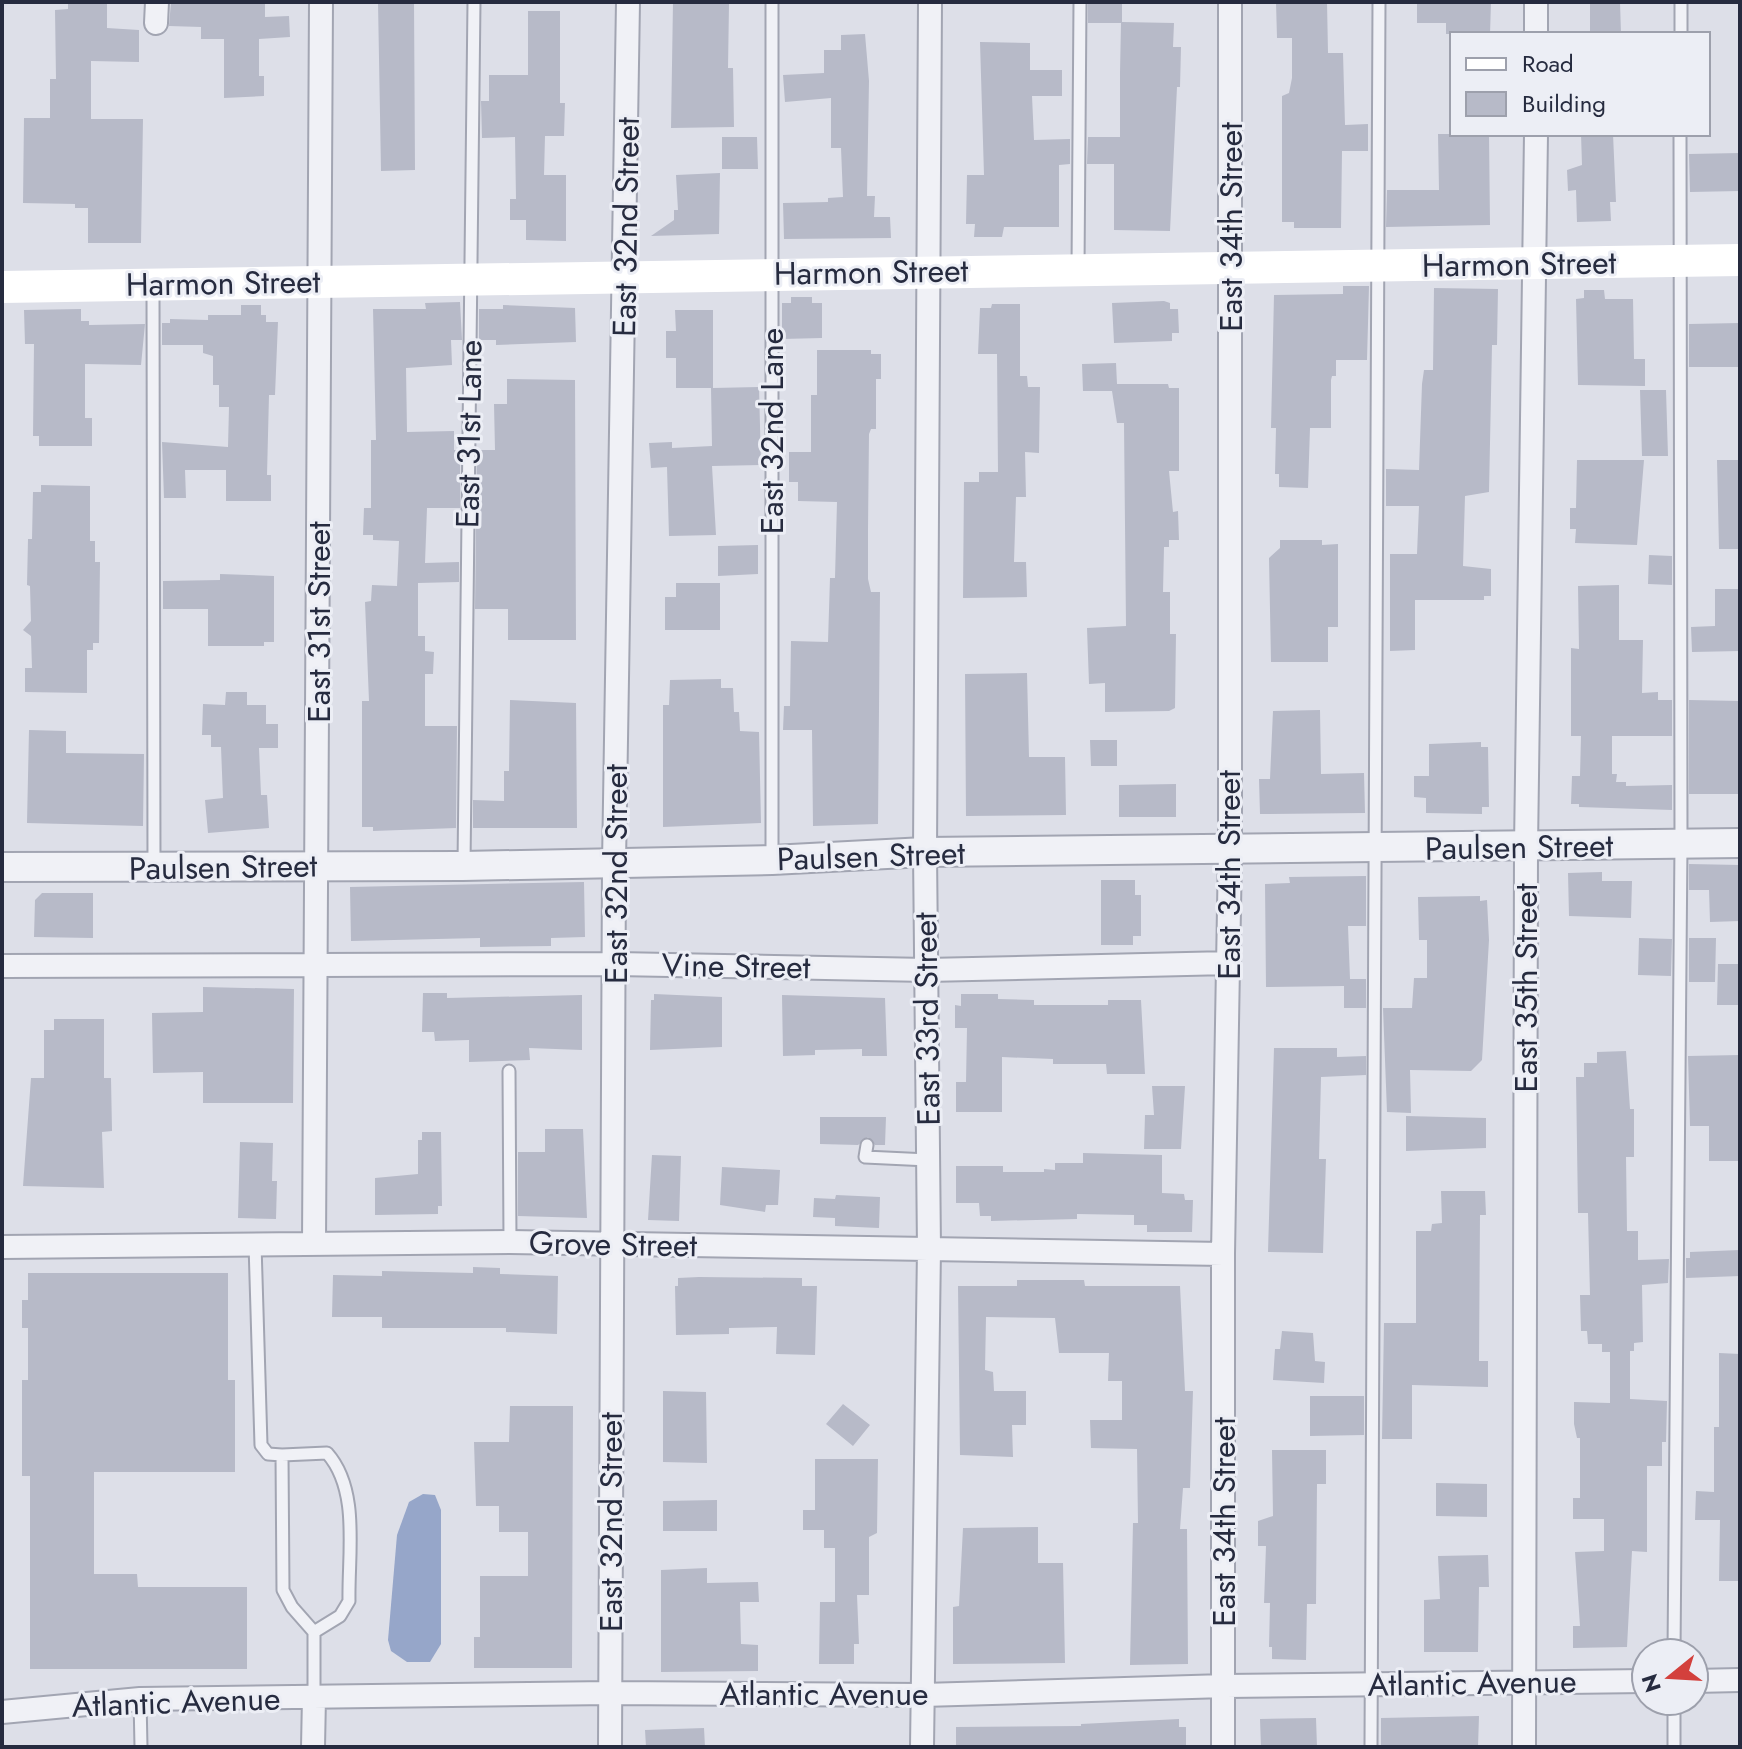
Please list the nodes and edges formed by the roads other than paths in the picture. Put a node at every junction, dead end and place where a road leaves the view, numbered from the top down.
1 (321, 2) edge
2 (474, 2) edge
3 (628, 2) edge
4 (772, 2) edge
5 (930, 2) edge
6 (1080, 2) edge
7 (1230, 2) edge
8 (1379, 2) edge
9 (1536, 2) edge
10 (1681, 2) edge
11 (1536, 32) edge
12 (1681, 32) edge
13 (1536, 136) edge
14 (1680, 136) edge
15 (1740, 260) edge
16 (1679, 261) junction
17 (1536, 264) junction
18 (1378, 266) junction
19 (1231, 268) junction
20 (1078, 270) junction
21 (929, 271) junction
22 (771, 274) junction
23 (626, 277) junction
24 (472, 280) junction
25 (321, 282) junction
26 (153, 283) junction
27 (2, 287) edge
28 (1740, 843) edge
29 (1681, 844) junction
30 (1526, 847) junction
31 (1378, 849) junction
32 (1230, 851) junction
33 (925, 852) junction
34 (772, 860) junction
35 (614, 863) junction
36 (318, 866) junction
37 (463, 866) junction
38 (2, 867) edge
39 (154, 868) junction
40 (1229, 963) junction
41 (616, 964) junction
42 (2, 966) edge
43 (316, 966) junction
44 (927, 970) junction
45 (509, 1071) dead end
46 (867, 1145) dead end
47 (928, 1160) junction
48 (510, 1242) junction
49 (314, 1243) junction
50 (255, 1244) junction
51 (614, 1245) junction
52 (2, 1247) edge
53 (929, 1249) junction
54 (1223, 1254) junction
55 (282, 1455) junction
56 (314, 1632) junction
57 (1674, 1637) edge
58 (1740, 1680) edge
59 (1630, 1681) edge
60 (1710, 1681) edge
61 (1524, 1683) junction
62 (1371, 1684) junction
63 (1225, 1686) junction
64 (610, 1693) junction
65 (923, 1695) junction
66 (314, 1697) junction
67 (140, 1699) junction
68 (2, 1712) edge
69 (1674, 1717) edge
70 (141, 1747) edge
71 (313, 1747) edge
72 (610, 1747) edge
73 (922, 1747) edge
74 (1223, 1747) edge
75 (1371, 1747) edge
76 (1524, 1747) edge
77 (1674, 1747) edge

1 - 25 street, East 31st Street
2 - 24 lane, East 31st Lane
3 - 23 street, East 32nd Street
4 - 22 lane, East 32nd Lane
5 - 21 street, East 33rd Street
6 - 20 lane
7 - 19 street, East 34th Street
8 - 18 lane
9 - 11 street
10 - 12 lane
13 - 17 street, East 35th Street
14 - 16 lane
15 - 16 main road, Harmon Street
16 - 17 main road, Harmon Street
16 - 29 lane
17 - 18 main road, Harmon Street
17 - 30 street, East 35th Street
18 - 19 main road, Harmon Street
18 - 31 lane
19 - 20 main road, Harmon Street
19 - 32 street, East 34th Street
20 - 21 main road, Harmon Street
21 - 22 main road, Harmon Street
21 - 33 street, East 33rd Street
22 - 23 main road, Harmon Street
22 - 34 lane, East 32nd Lane
23 - 24 main road, Harmon Street
23 - 35 street, East 32nd Street
24 - 25 main road, Harmon Street
24 - 37 lane, East 31st Lane
25 - 26 main road, Harmon Street
25 - 36 street, East 31st Street
26 - 27 main road, Harmon Street
26 - 39 lane
28 - 29 street, Paulsen Street
29 - 30 street, Paulsen Street
29 - 57 lane
30 - 31 street, Paulsen Street
30 - 61 street, East 35th Street
31 - 32 street, Paulsen Street
31 - 62 lane
32 - 33 street, Paulsen Street
32 - 40 street, East 34th Street
33 - 34 street, Paulsen Street
33 - 44 street, East 33rd Street
34 - 35 street, Paulsen Street
35 - 37 street, Paulsen Street
35 - 41 street, East 32nd Street
36 - 37 street, Paulsen Street
36 - 39 street, Paulsen Street
36 - 43 street, East 31st Street
38 - 39 street, Paulsen Street
40 - 44 street, Vine Street
40 - 54 street, East 34th Street
41 - 43 street, Vine Street
41 - 44 street, Vine Street
41 - 51 street, East 32nd Street
42 - 43 street, Vine Street
43 - 49 street, East 31st Street
44 - 47 street, East 33rd Street
45 - 48 lane
46 - 47 lane
47 - 53 street, East 33rd Street
48 - 49 street, Grove Street
48 - 51 street, Grove Street
49 - 50 street, Grove Street
50 - 52 street, Grove Street
50 - 55 lane
51 - 53 street, Grove Street
51 - 64 street, East 32nd Street
53 - 54 street, Grove Street
53 - 65 street, East 33rd Street
54 - 63 street, East 34th Street
55 - 56 lane
55 - 56 lane
56 - 66 lane
58 - 60 street
59 - 61 street, Atlantic Avenue
61 - 62 street, Atlantic Avenue
61 - 76 street, East 35th Street
62 - 63 street, Atlantic Avenue
62 - 75 lane
63 - 65 street, Atlantic Avenue
63 - 74 street, East 34th Street
64 - 65 street, Atlantic Avenue
64 - 66 street, Atlantic Avenue
64 - 72 street, East 32nd Street
65 - 73 street, East 33rd Street
66 - 67 street, Atlantic Avenue
66 - 71 street
67 - 68 street, Atlantic Avenue
67 - 70 lane
69 - 77 lane

